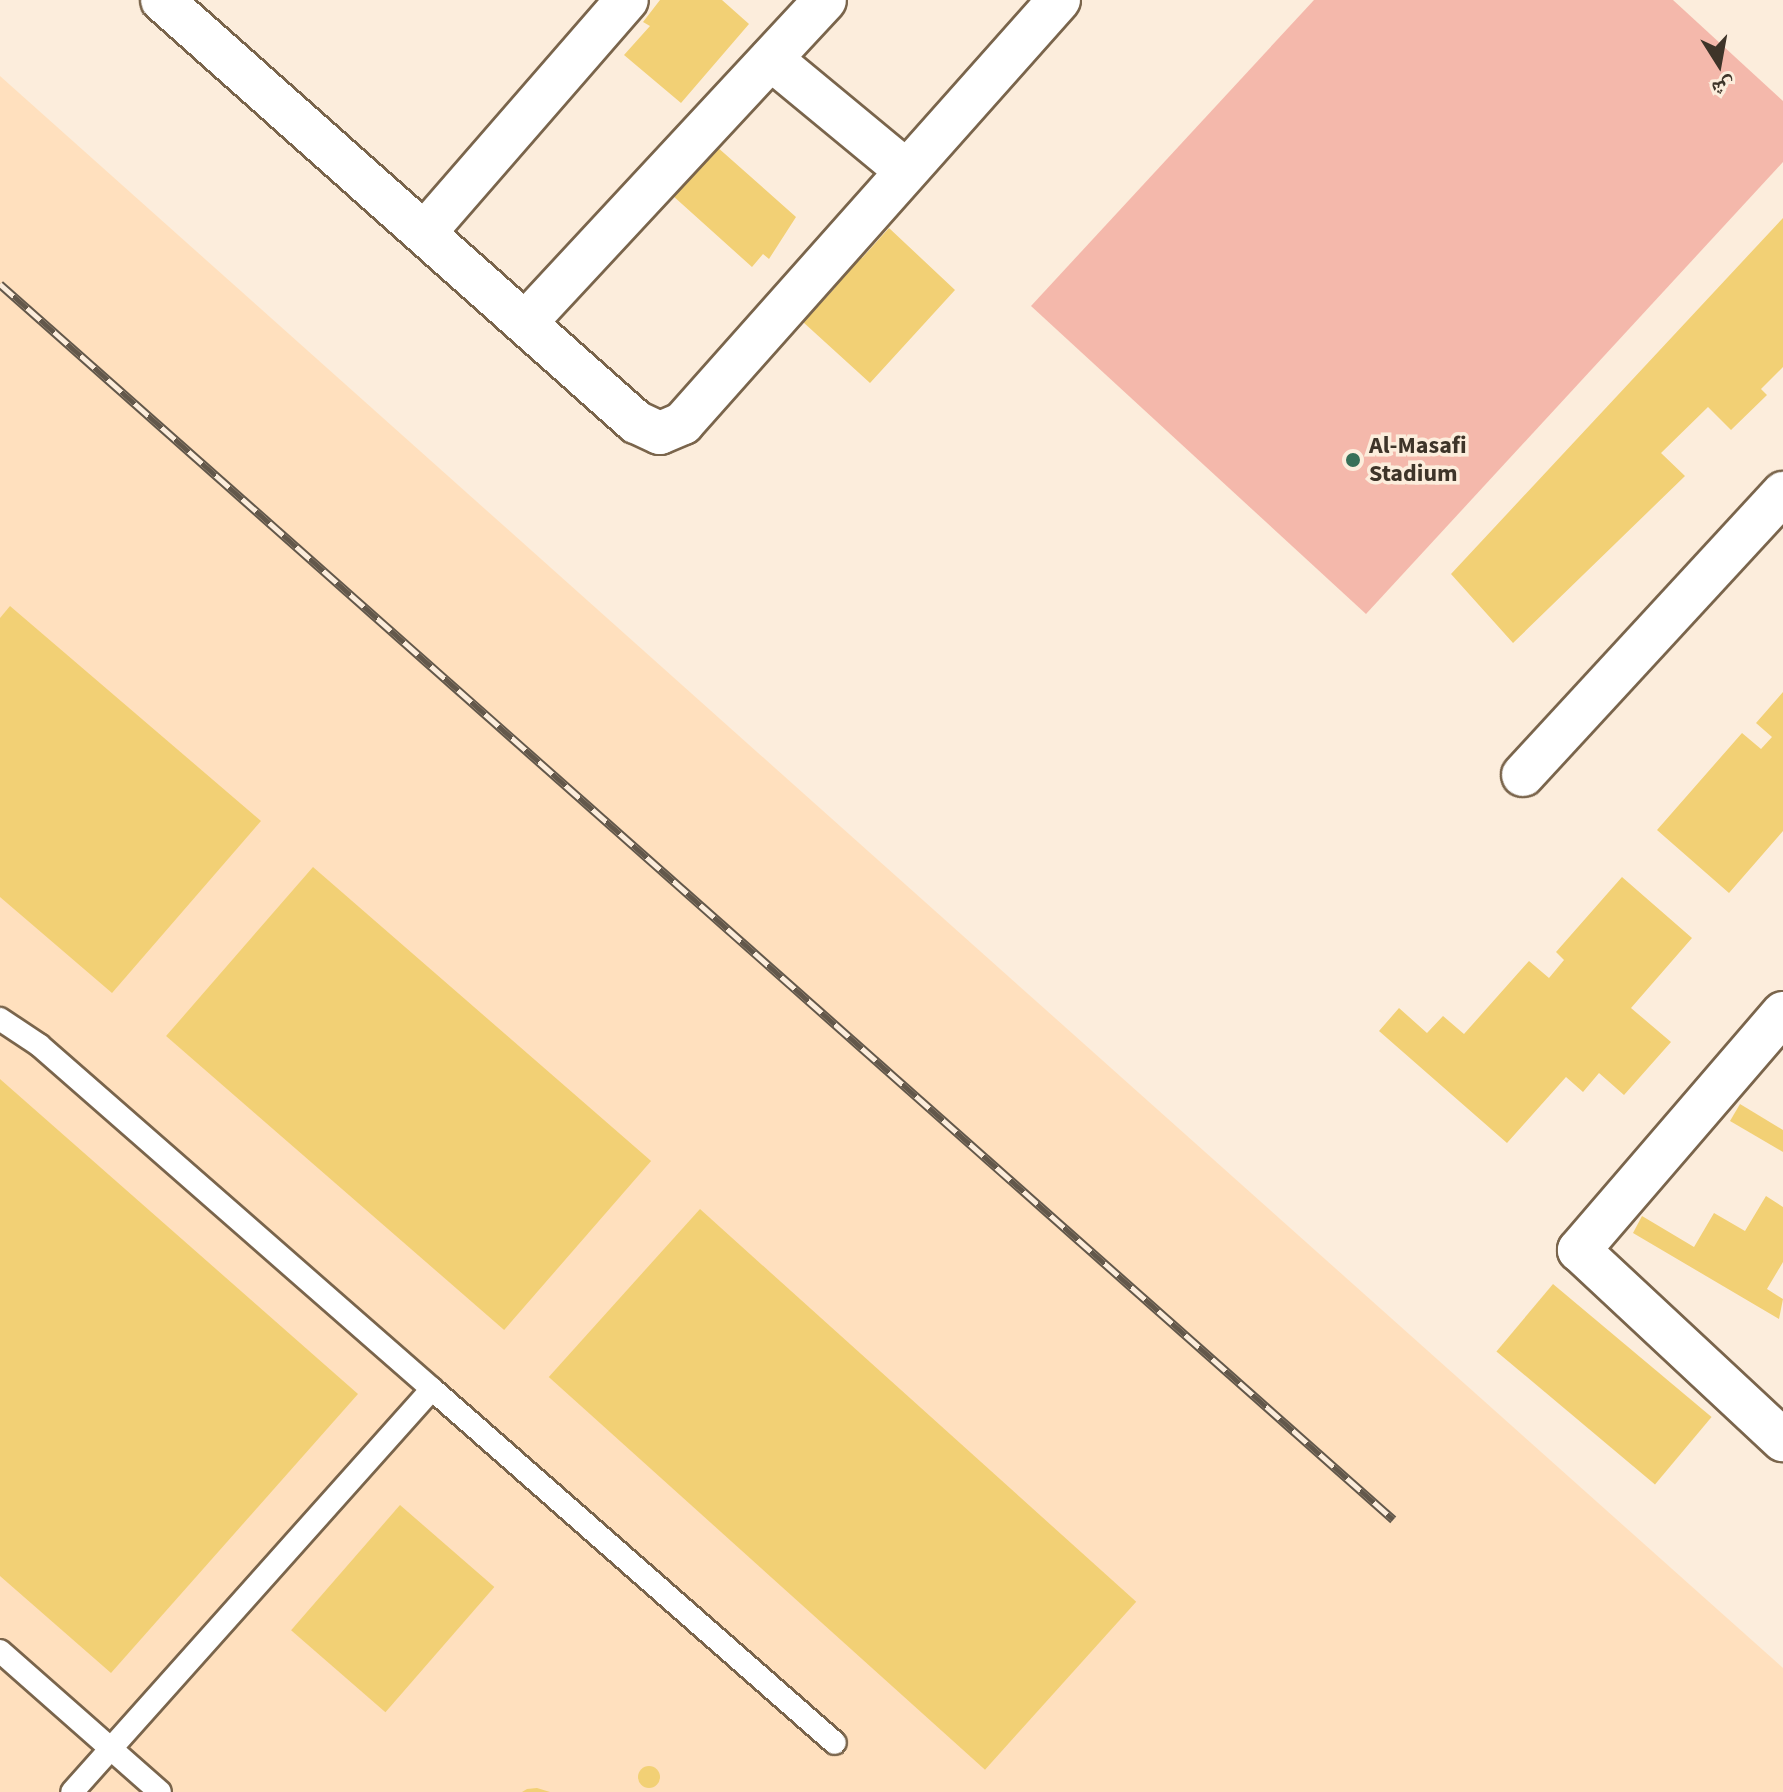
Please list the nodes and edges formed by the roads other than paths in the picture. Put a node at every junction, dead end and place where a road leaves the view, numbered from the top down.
1 (627, 0) edge
2 (825, 0) edge
3 (1059, 0) edge
4 (176, 5) edge
5 (771, 59) junction
6 (905, 170) junction
7 (426, 231) junction
8 (526, 322) junction
9 (1783, 493) edge
10 (1523, 775) dead end
11 (1783, 1013) edge
12 (0, 1019) edge
13 (432, 1389) junction
14 (1778, 1426) edge
15 (0, 1651) edge
16 (835, 1743) dead end
17 (111, 1749) junction
18 (72, 1792) edge
19 (160, 1792) edge

1 - 7 street
2 - 5 street
3 - 6 street
4 - 7 street
5 - 6 street
5 - 8 street
6 - 8 street
7 - 8 street
9 - 10 street
11 - 14 street
12 - 13 lane
13 - 16 lane
13 - 17 lane
15 - 17 lane
17 - 18 lane
17 - 19 lane

